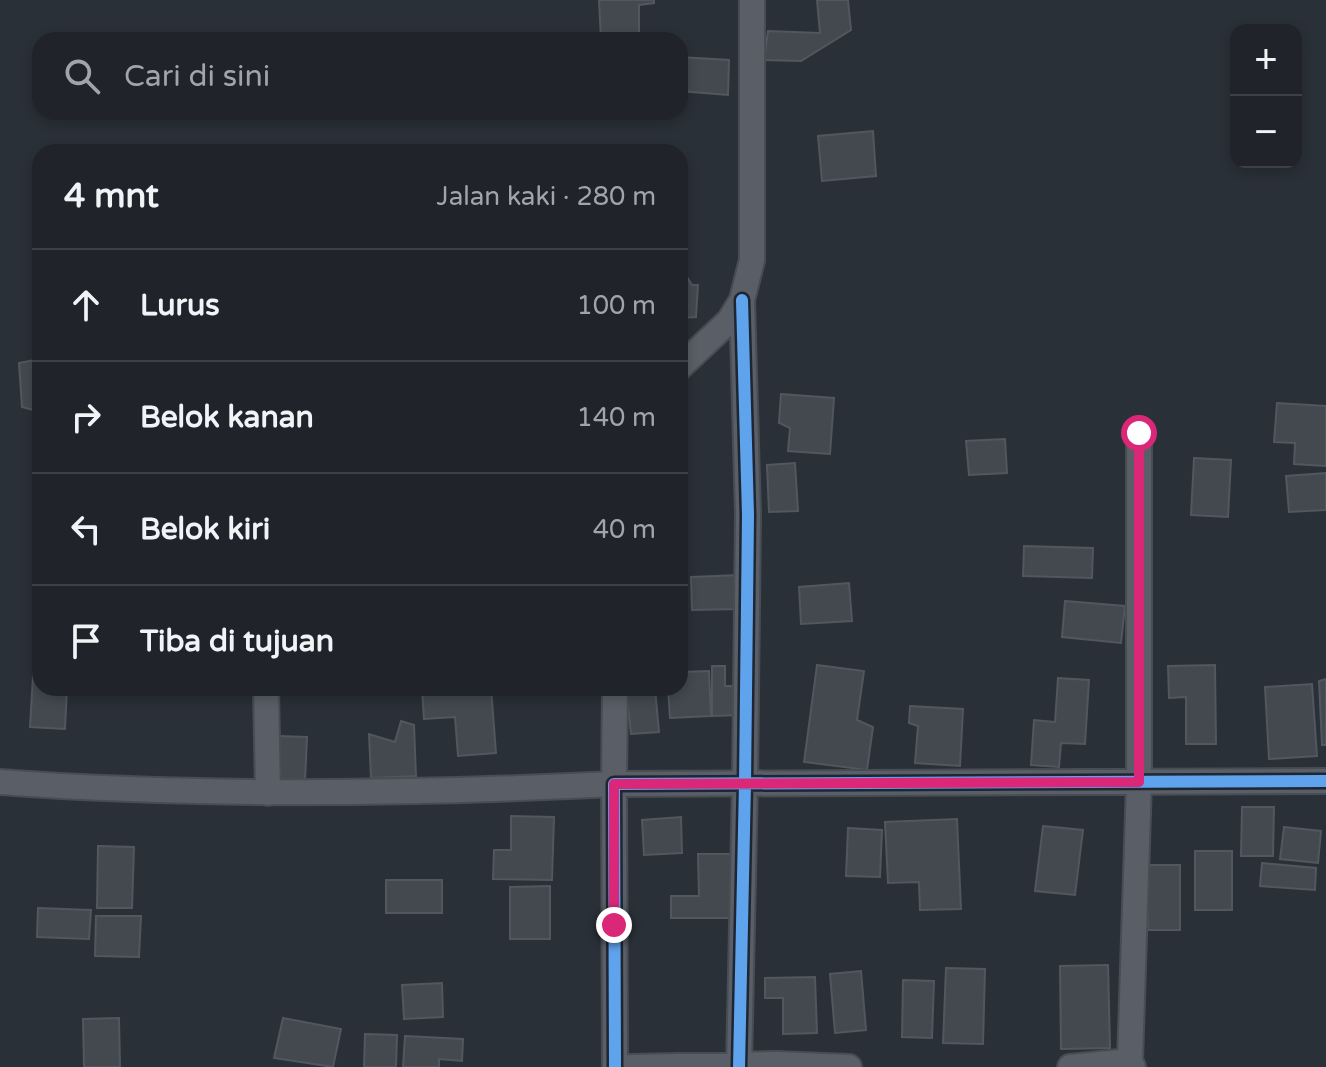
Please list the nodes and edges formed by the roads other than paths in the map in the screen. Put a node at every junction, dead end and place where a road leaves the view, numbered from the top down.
1 (752, 0) edge
2 (742, 300) junction
3 (688, 359) edge
4 (1139, 433) dead end
5 (266, 696) edge
6 (615, 696) edge
7 (1326, 781) edge
8 (0, 782) edge
9 (1139, 782) junction
10 (745, 783) junction
11 (614, 784) junction
12 (268, 793) junction
13 (1132, 1064) edge
14 (739, 1066) edge
15 (615, 1067) edge
16 (630, 1067) edge
17 (849, 1067) edge
18 (1070, 1067) edge

1 - 2 street
2 - 3 street
2 - 10 street
4 - 9 street
5 - 12 street
6 - 11 street
7 - 9 street
8 - 12 street
9 - 10 street
9 - 13 street
10 - 11 street
10 - 14 street
11 - 12 street
11 - 15 street
13 - 18 street
14 - 16 street
14 - 17 street

